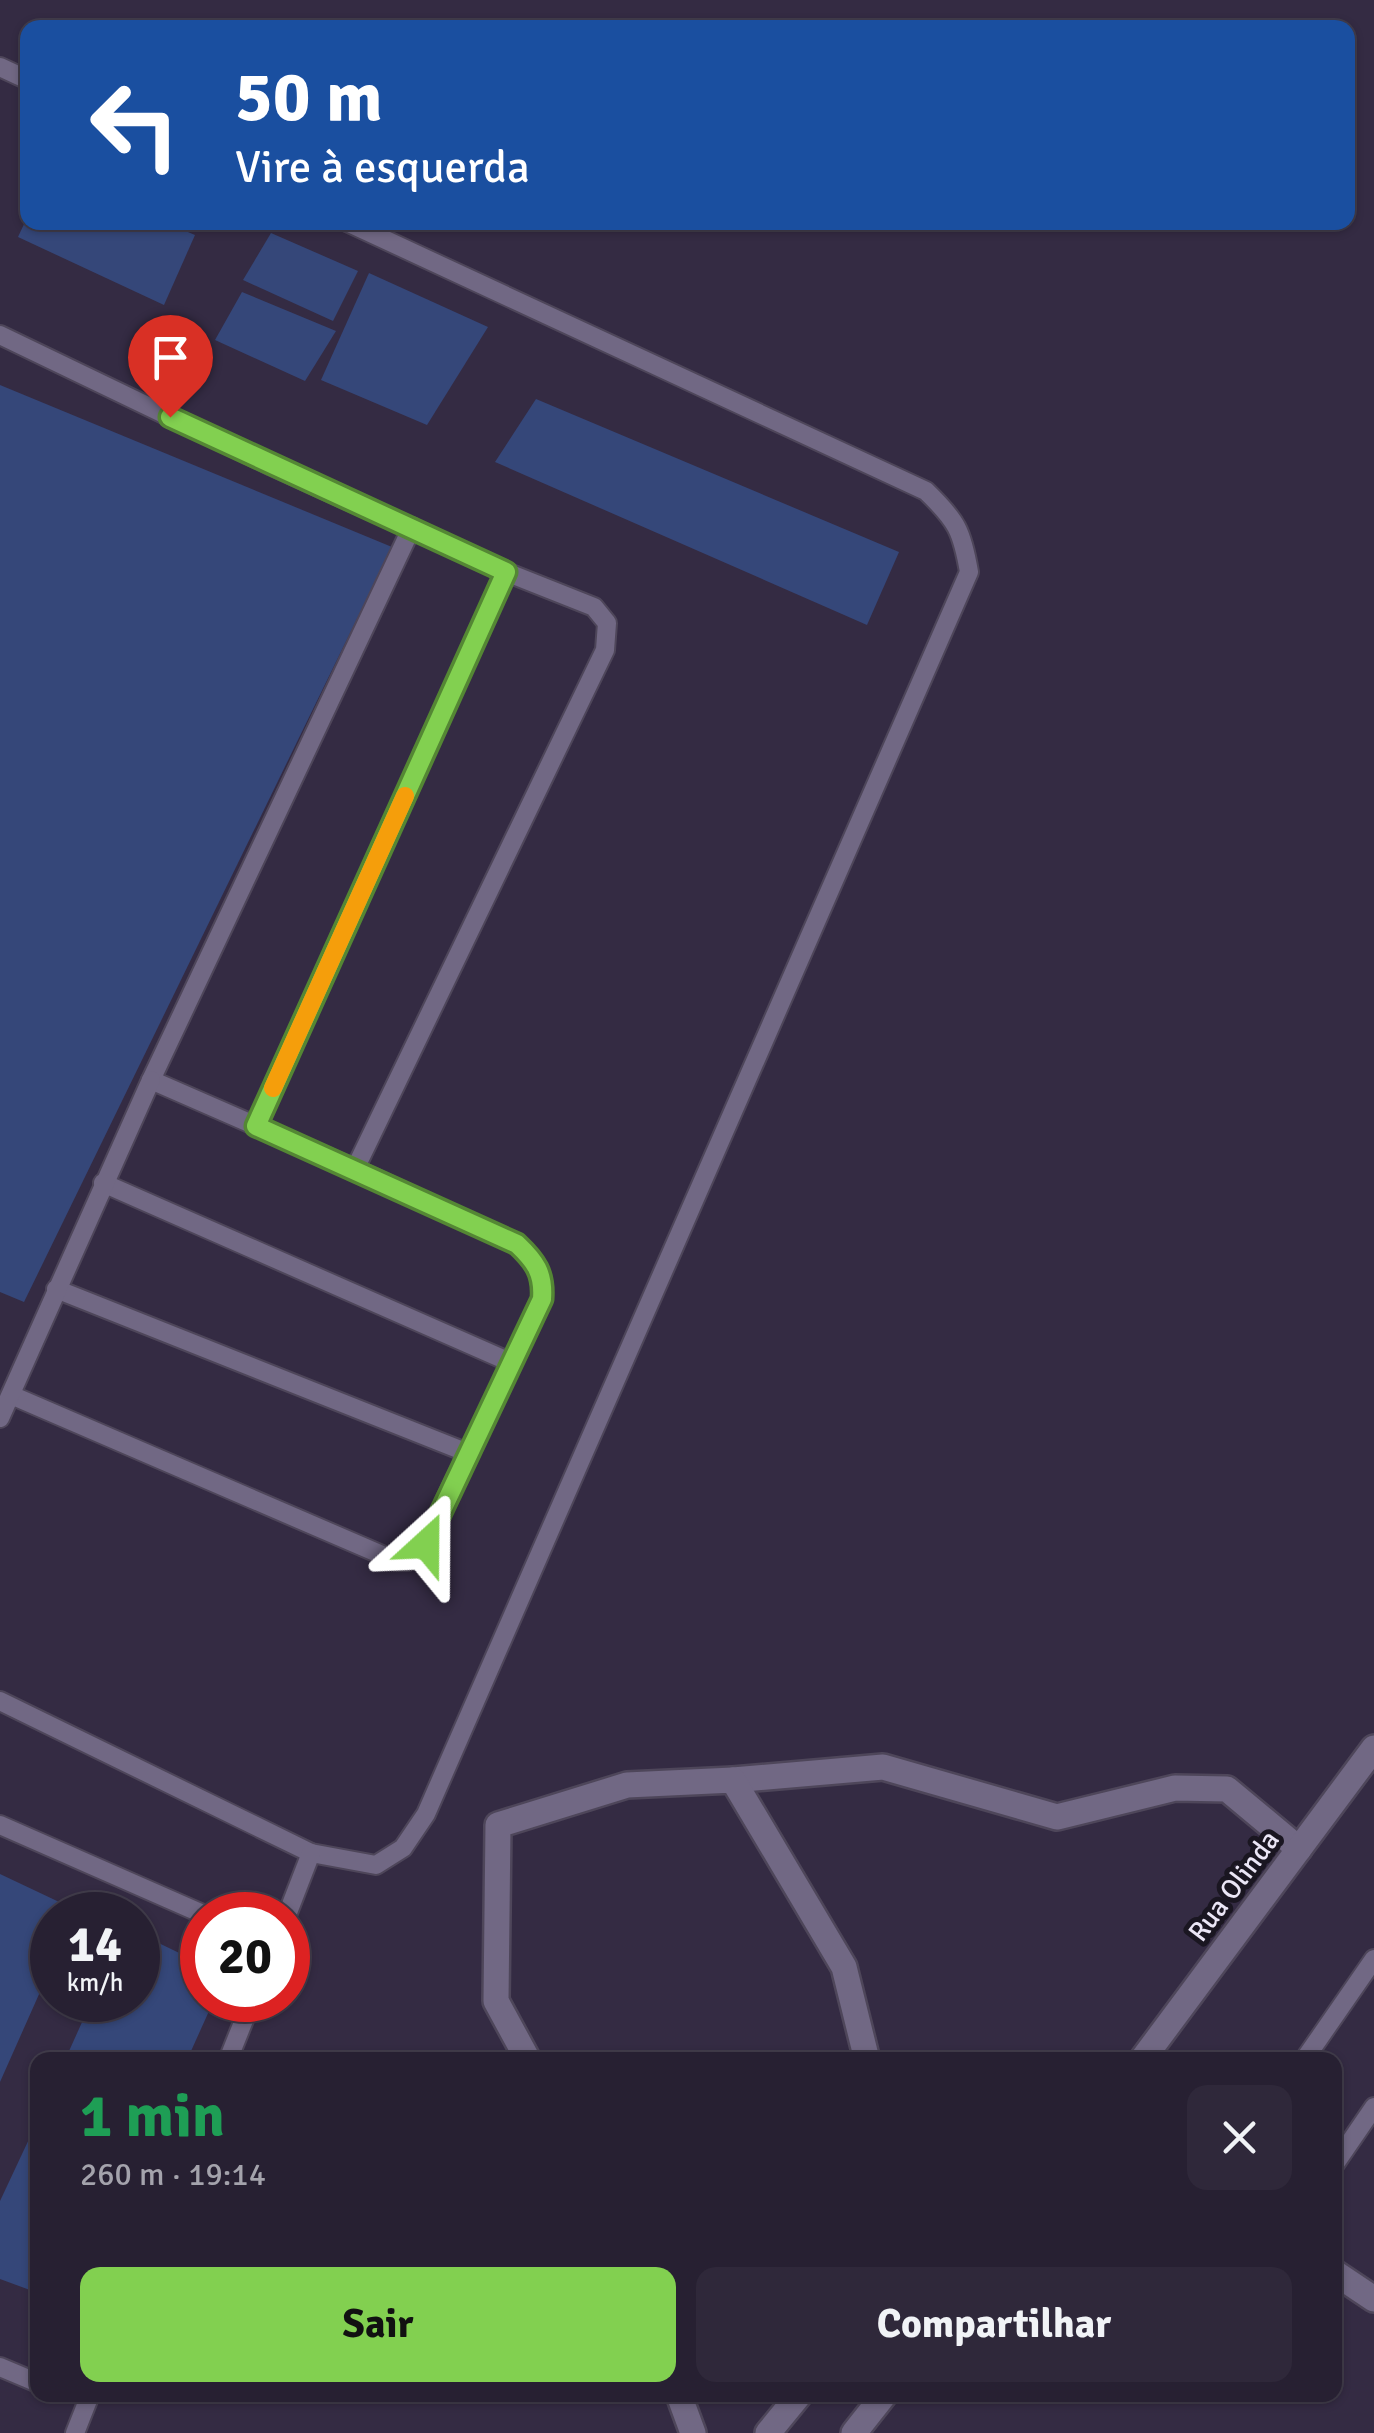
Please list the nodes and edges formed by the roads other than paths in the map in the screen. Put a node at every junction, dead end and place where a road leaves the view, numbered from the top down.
1 (363, 230) edge
2 (0, 335) edge
3 (412, 527) junction
4 (506, 572) junction
5 (151, 1080) junction
6 (256, 1126) junction
7 (354, 1168) junction
8 (103, 1184) junction
9 (56, 1289) junction
10 (512, 1363) junction
11 (11, 1395) junction
12 (0, 1418) edge
13 (468, 1452) junction
14 (0, 1701) edge
15 (1374, 1748) edge
16 (733, 1780) junction
17 (0, 1825) edge
18 (1298, 1850) junction
19 (312, 1853) junction
20 (296, 1892) edge
21 (180, 1904) edge
22 (1374, 1959) edge
23 (243, 2022) edge
24 (231, 2052) edge
25 (524, 2052) edge
26 (866, 2052) edge
27 (1148, 2052) edge
28 (1310, 2052) edge
29 (1374, 2107) edge
30 (1342, 2154) edge
31 (1342, 2278) edge
32 (1374, 2299) edge
33 (0, 2366) edge
34 (30, 2379) edge
35 (87, 2402) edge
36 (682, 2402) edge
37 (793, 2402) edge
38 (878, 2402) edge
39 (74, 2433) edge
40 (693, 2433) edge
41 (768, 2433) edge
42 (854, 2433) edge

1 - 19 lane
2 - 3 lane
3 - 4 lane
3 - 5 lane
4 - 6 lane
4 - 7 lane
5 - 6 lane
5 - 8 lane
6 - 7 lane
7 - 10 lane
8 - 9 lane
8 - 10 lane
9 - 11 lane
9 - 13 lane
10 - 13 lane
11 - 12 lane
11 - 13 lane
14 - 19 lane
15 - 18 street, Rua Olinda
16 - 18 street
16 - 25 street
16 - 26 street
17 - 21 lane
18 - 27 street, Rua Olinda
19 - 20 lane
22 - 28 lane
23 - 24 lane
29 - 30 lane
31 - 32 street
33 - 34 lane
35 - 39 lane
36 - 40 street
37 - 41 street
38 - 42 street

